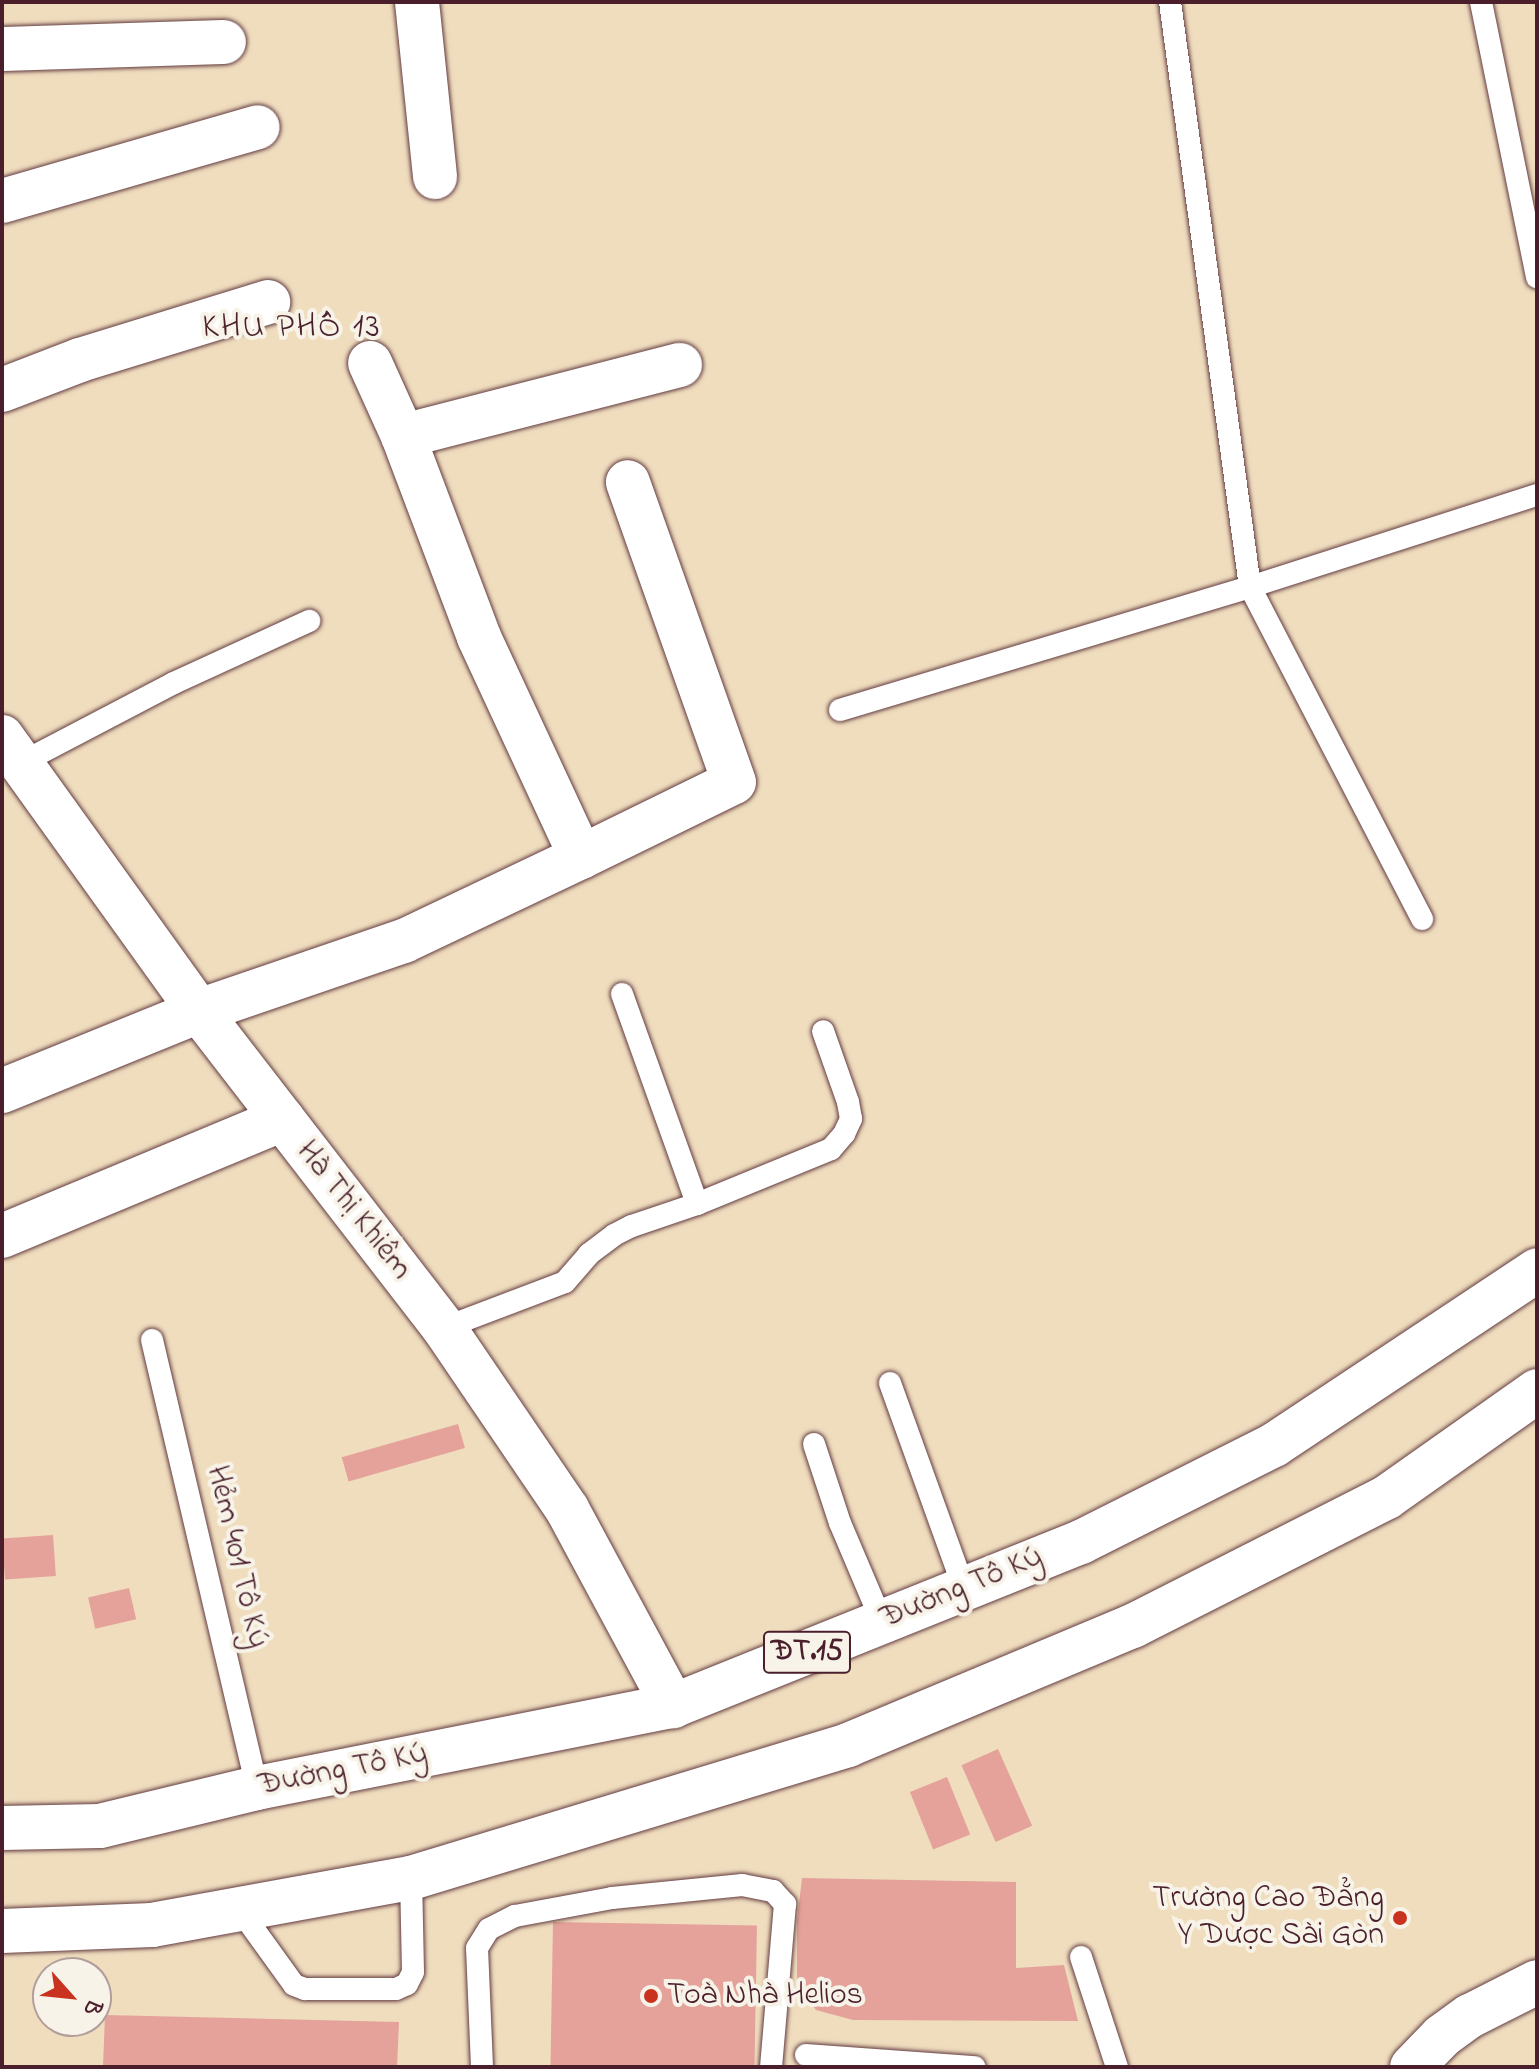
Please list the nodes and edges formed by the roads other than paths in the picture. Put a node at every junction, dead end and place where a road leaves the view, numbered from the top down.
1 (417, 2) edge
2 (1170, 2) edge
3 (1481, 2) edge
4 (224, 42) dead end
5 (2, 49) edge
6 (258, 127) dead end
7 (435, 177) dead end
8 (2, 201) edge
9 (1537, 277) edge
10 (268, 302) dead end
11 (370, 363) dead end
12 (680, 365) dead end
13 (2, 390) edge
14 (403, 436) junction
15 (628, 482) dead end
16 (1537, 495) edge
17 (1250, 587) junction
18 (309, 621) dead end
19 (840, 710) dead end
20 (12, 750) edge
21 (581, 857) junction
22 (1422, 919) dead end
23 (622, 994) dead end
24 (199, 1011) junction
25 (823, 1031) dead end
26 (2, 1091) edge
27 (283, 1119) junction
28 (697, 1204) junction
29 (2, 1236) edge
30 (1537, 1270) edge
31 (444, 1328) junction
32 (152, 1340) dead end
33 (890, 1383) dead end
34 (1537, 1391) edge
35 (814, 1444) dead end
36 (964, 1588) junction
37 (882, 1622) junction
38 (673, 1706) junction
39 (257, 1788) junction
40 (2, 1828) edge
41 (411, 1878) junction
42 (240, 1910) junction
43 (2, 1931) edge
44 (1081, 1957) dead end
45 (1537, 1982) edge
46 (774, 2028) junction
47 (806, 2061) edge
48 (482, 2067) edge
49 (771, 2067) edge
50 (975, 2067) edge
51 (1117, 2067) edge
52 (1412, 2067) edge

1 - 7 street
2 - 17 lane
3 - 9 lane
4 - 5 street
6 - 8 street
10 - 13 street
11 - 14 street
12 - 14 street
14 - 21 street
15 - 21 street
16 - 17 lane
17 - 19 lane
17 - 22 lane
18 - 20 lane
20 - 24 street, Hà Thị Khiêm
21 - 24 street
23 - 28 lane
24 - 26 street
24 - 27 street, Hà Thị Khiêm
25 - 28 lane
27 - 29 street
27 - 31 street, Hà Thị Khiêm
28 - 31 lane
30 - 36 street, Đường Tô Ký / ĐT.15
31 - 38 street, Hà Thị Khiêm
32 - 39 lane, Hẻm 401 Tô Ký
33 - 36 lane
34 - 41 street
35 - 37 lane
36 - 37 street, Đường Tô Ký / ĐT.15
37 - 38 street, Đường Tô Ký / ĐT.15
38 - 39 street, Đường Tô Ký / ĐT.15
39 - 40 street, Đường Tô Ký / ĐT.15
41 - 42 street
41 - 42 lane
42 - 43 street
44 - 51 lane
45 - 52 street
46 - 47 lane
46 - 48 lane
46 - 49 lane
47 - 50 lane

